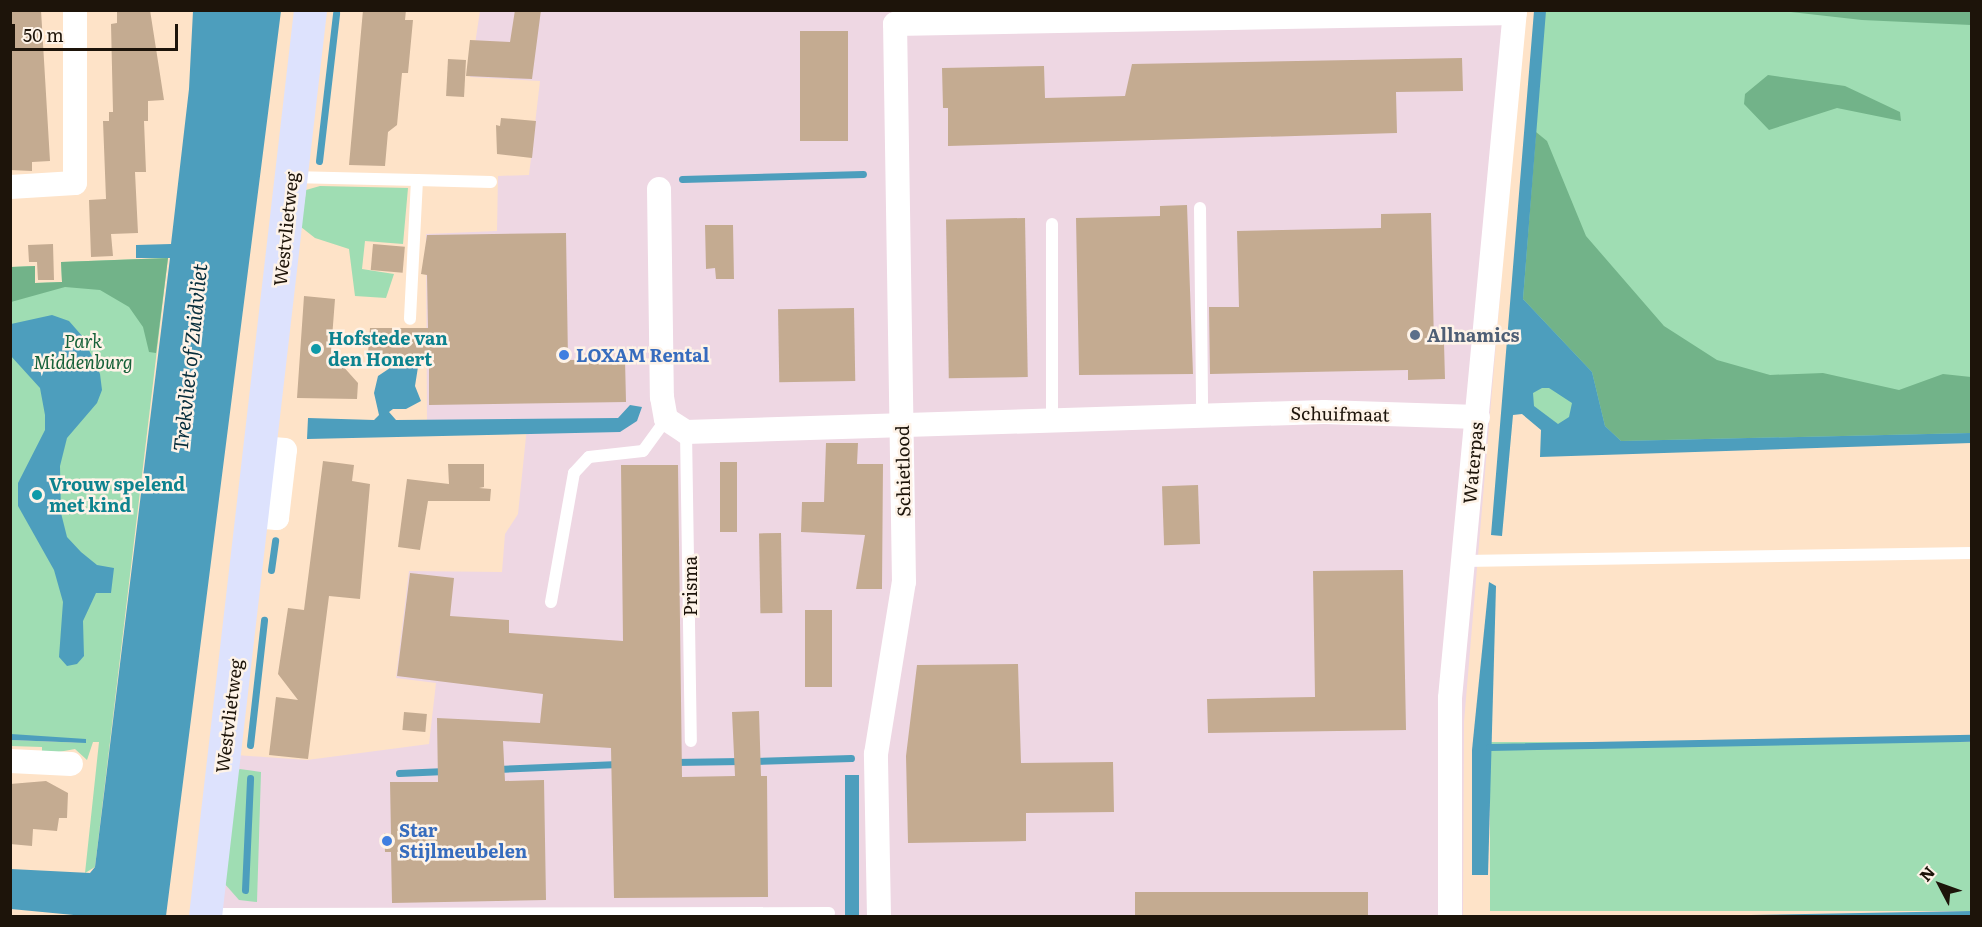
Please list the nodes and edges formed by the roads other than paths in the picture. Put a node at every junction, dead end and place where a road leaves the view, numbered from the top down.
1 (75, 10) edge
2 (310, 10) edge
3 (1515, 12) edge
4 (291, 177) junction
5 (417, 180) junction
6 (491, 182) dead end
7 (10, 187) edge
8 (659, 189) dead end
9 (1200, 208) dead end
10 (1052, 224) dead end
11 (410, 319) dead end
12 (1203, 415) junction
13 (1478, 417) junction
14 (666, 419) junction
15 (1052, 419) junction
16 (903, 426) junction
17 (686, 432) junction
18 (1971, 553) edge
19 (1464, 561) junction
20 (551, 602) dead end
21 (691, 741) dead end
22 (10, 761) edge
23 (71, 764) dead end
24 (829, 913) dead end
25 (205, 915) edge
26 (879, 916) edge
27 (1450, 916) edge

1 - 7 street
2 - 4 street, Westvlietweg
3 - 13 street, Waterpas
3 - 16 street, Schietlood
4 - 5 lane
4 - 25 street, Westvlietweg
5 - 6 lane
5 - 11 lane
8 - 14 street
9 - 12 lane
10 - 15 lane
12 - 13 street, Schuifmaat
12 - 15 street, Schuifmaat
13 - 19 street, Waterpas
14 - 17 street
14 - 20 lane
15 - 16 street, Schuifmaat
16 - 17 street
16 - 26 street, Schietlood
17 - 21 lane, Prisma
18 - 19 lane
19 - 27 street, Waterpas
22 - 23 street
24 - 25 lane

